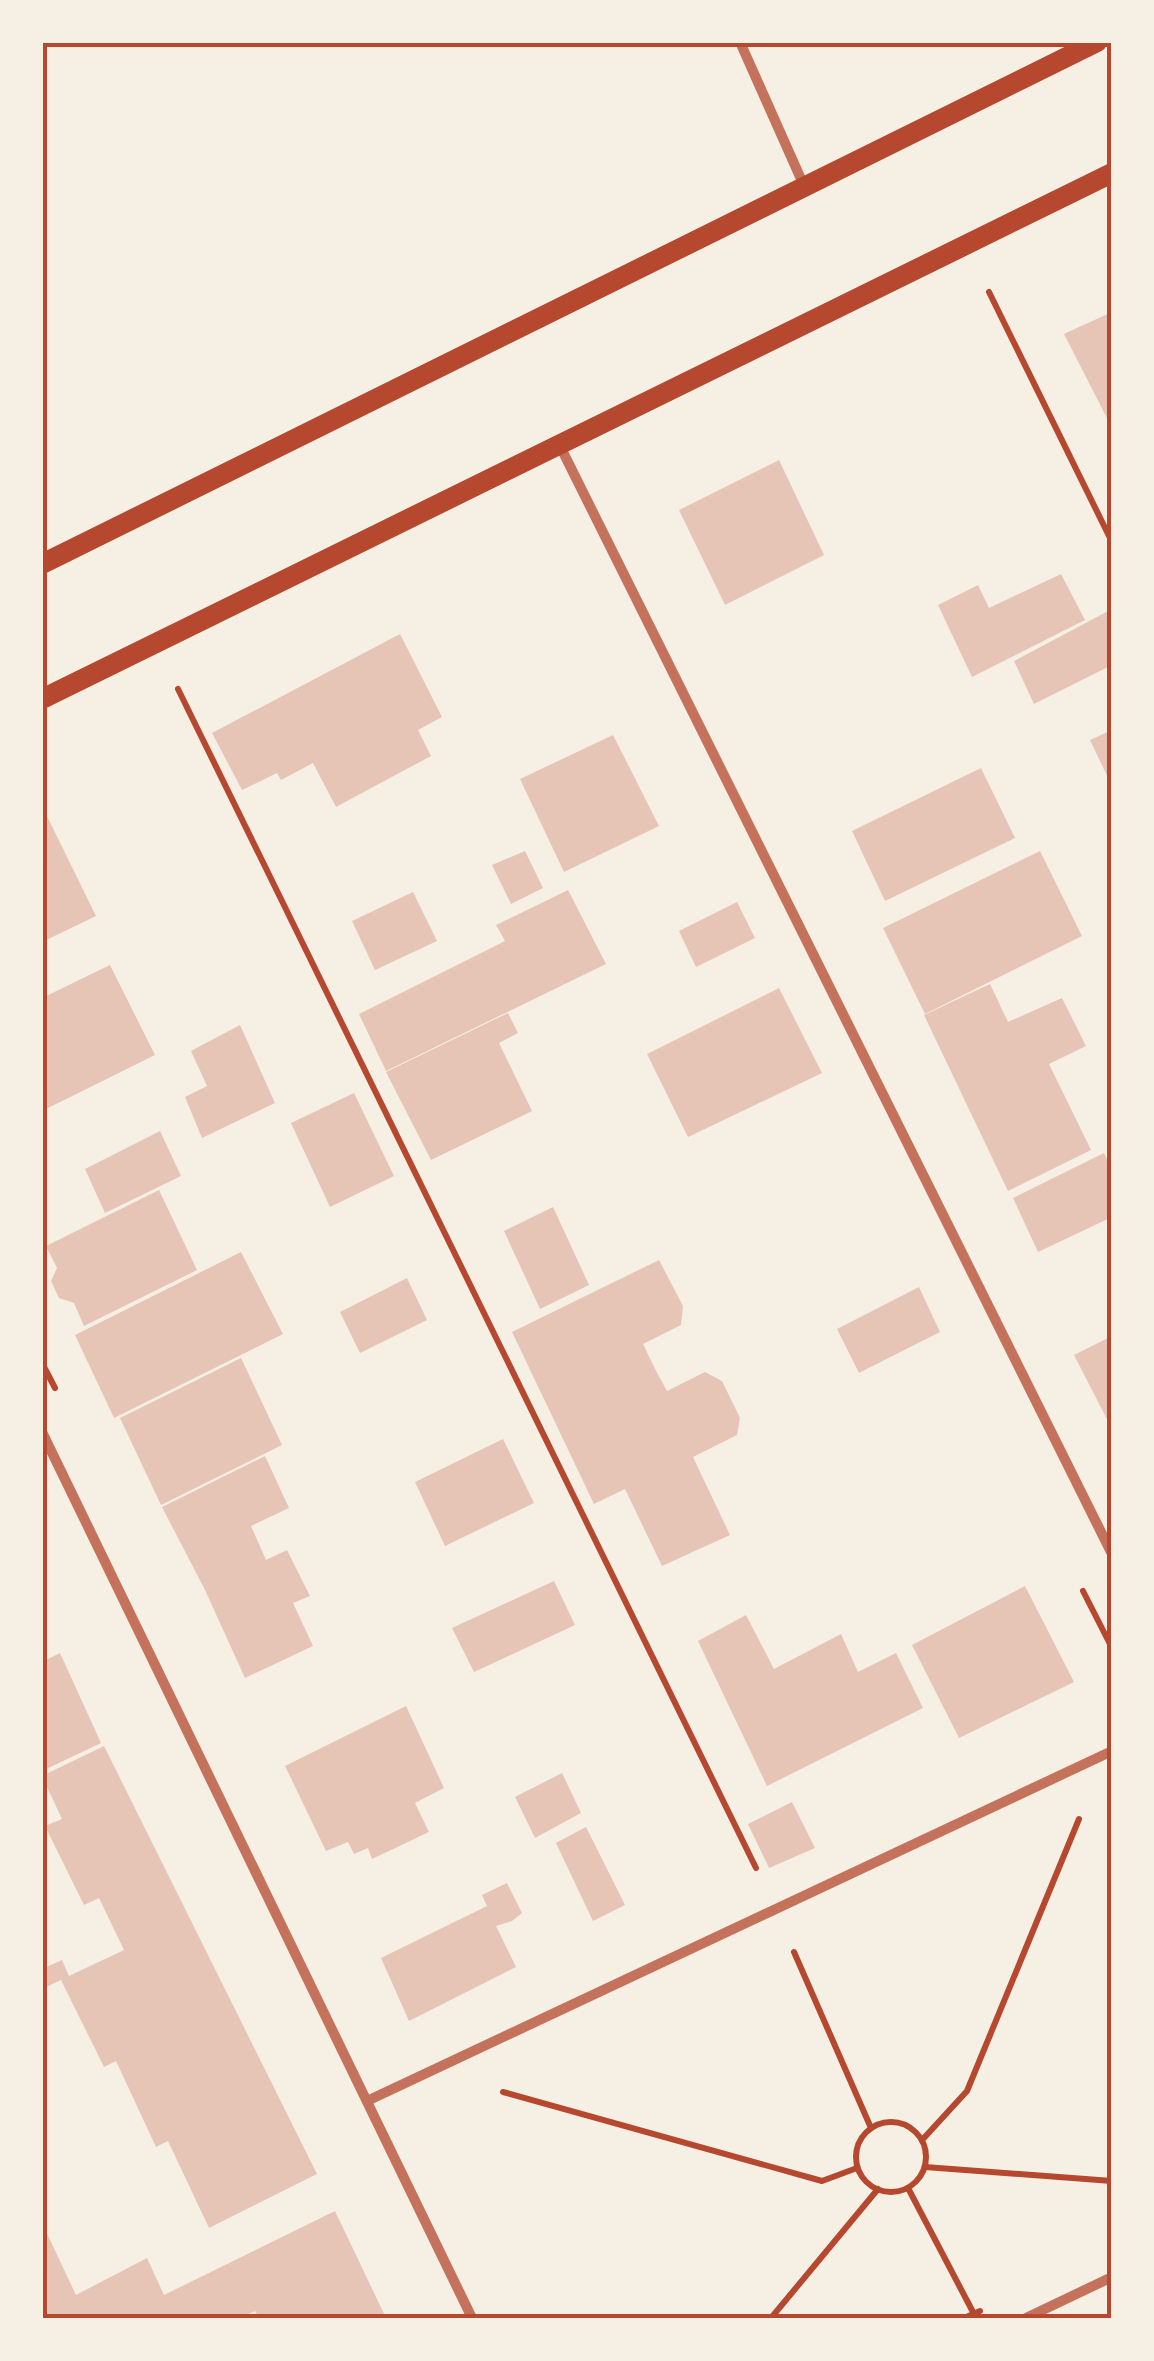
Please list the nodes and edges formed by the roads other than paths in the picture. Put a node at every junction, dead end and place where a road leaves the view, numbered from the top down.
1 (740, 42) edge
2 (1096, 42) edge
3 (1112, 173) edge
4 (806, 189) junction
5 (560, 446) junction
6 (42, 564) edge
7 (42, 698) edge
8 (42, 1432) edge
9 (1112, 1554) edge
10 (1109, 1752) edge
11 (367, 2100) junction
12 (1112, 2277) edge
13 (472, 2318) edge
14 (1026, 2318) edge

1 - 4 street
2 - 4 main road
3 - 5 main road
4 - 6 main road
5 - 7 main road
5 - 9 street
8 - 11 street
10 - 11 street
11 - 13 street
12 - 14 street

